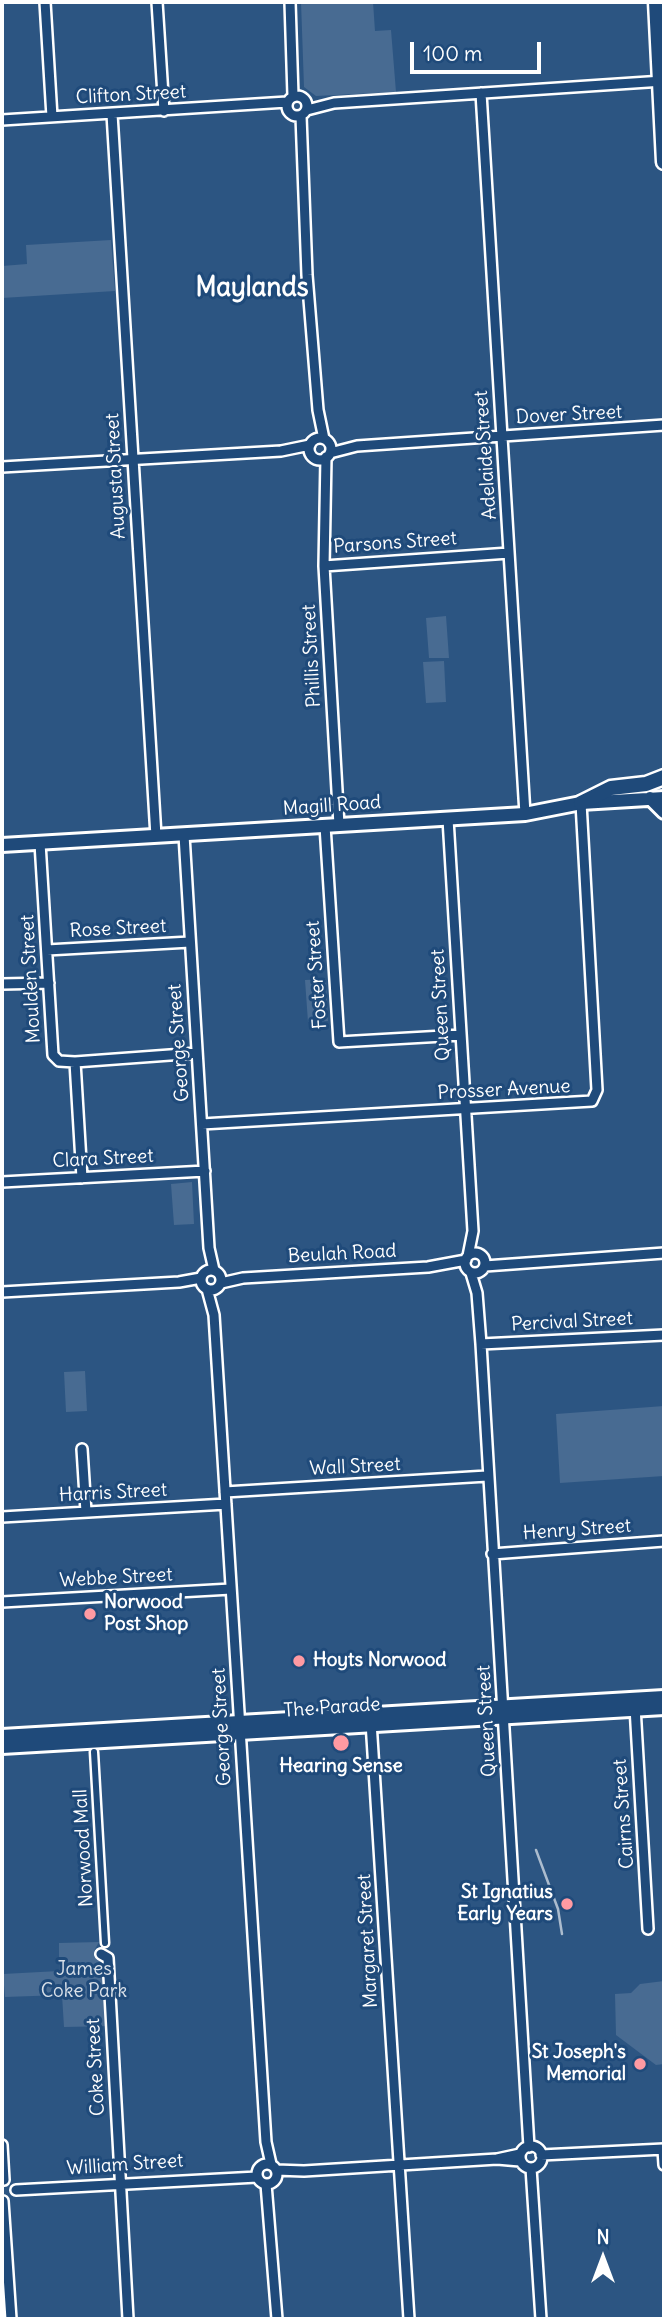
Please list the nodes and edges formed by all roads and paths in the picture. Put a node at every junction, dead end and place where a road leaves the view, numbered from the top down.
1 (45, 2) edge
2 (157, 2) edge
3 (290, 2) edge
4 (656, 2) edge
5 (661, 25) edge
6 (662, 81) edge
7 (481, 93) junction
8 (296, 105) junction
9 (163, 111) junction
10 (112, 114) junction
11 (52, 117) junction
12 (2, 120) edge
13 (664, 162) edge
14 (662, 428) edge
15 (502, 437) junction
16 (320, 449) junction
17 (133, 459) junction
18 (2, 467) edge
19 (509, 553) junction
20 (324, 566) junction
21 (664, 777) edge
22 (650, 798) junction
23 (664, 798) edge
24 (581, 803) junction
25 (664, 812) edge
26 (525, 814) junction
27 (448, 819) junction
28 (339, 825) junction
29 (325, 826) junction
30 (184, 835) junction
31 (156, 836) junction
32 (40, 843) junction
33 (2, 845) edge
34 (190, 942) junction
35 (47, 950) junction
36 (48, 983) junction
37 (2, 985) edge
38 (461, 1035) junction
39 (197, 1054) junction
40 (75, 1062) junction
41 (465, 1110) junction
42 (202, 1125) junction
43 (205, 1171) junction
44 (82, 1178) junction
45 (2, 1182) edge
46 (664, 1253) edge
47 (475, 1263) junction
48 (211, 1280) junction
49 (2, 1292) edge
50 (664, 1335) edge
51 (481, 1344) junction
52 (82, 1449) dead end
53 (487, 1476) junction
54 (225, 1492) junction
55 (226, 1504) junction
56 (86, 1512) junction
57 (2, 1517) edge
58 (664, 1541) edge
59 (492, 1554) junction
60 (231, 1590) junction
61 (2, 1602) edge
62 (664, 1697) edge
63 (634, 1704) junction
64 (664, 1708) edge
65 (504, 1712) junction
66 (370, 1719) junction
67 (240, 1727) junction
68 (2, 1736) edge
69 (2, 1748) edge
70 (94, 1752) dead end
71 (648, 1929) dead end
72 (106, 1943) dead end
73 (101, 1954) dead end
74 (2, 2145) edge
75 (529, 2147) junction
76 (664, 2149) edge
77 (541, 2155) junction
78 (520, 2158) junction
79 (664, 2165) edge
80 (399, 2166) junction
81 (531, 2168) junction
82 (267, 2174) junction
83 (3, 2180) edge
84 (120, 2182) junction
85 (16, 2190) junction
86 (3, 2200) edge
87 (11, 2319) edge
88 (128, 2319) edge
89 (276, 2319) edge
90 (409, 2319) edge
91 (541, 2319) edge

1 - 11 street
2 - 9 street
3 - 8 street, Phillis Street
4 - 5 highway
5 - 6 highway
6 - 7 street, Clifton Street
6 - 13 highway
7 - 8 street, Clifton Street
7 - 15 street, Adelaide Street
8 - 9 street, Clifton Street
8 - 16 street, Phillis Street
9 - 10 street, Clifton Street
10 - 11 street, Clifton Street
10 - 17 street, Augusta Street
11 - 12 street, Clifton Street
14 - 15 street, Dover Street
15 - 16 street, Dover Street
15 - 19 street, Adelaide Street
16 - 17 street, Dover Street
16 - 20 street, Phillis Street
17 - 18 street, Dover Street
17 - 31 street, Augusta Street
19 - 20 street, Parsons Street
19 - 26 street, Adelaide Street
20 - 28 street, Phillis Street
21 - 24 highway
22 - 23 main road, Magill Road
22 - 24 main road, Magill Road
22 - 25 main road
24 - 26 main road, Magill Road
24 - 41 street, Prosser Avenue
26 - 27 main road, Magill Road
27 - 28 main road, Magill Road
27 - 38 street, Queen Street
28 - 29 main road, Magill Road
29 - 30 main road, Magill Road
29 - 38 street, Foster Street
30 - 31 main road, Magill Road
30 - 34 street, George Street
31 - 32 main road, Magill Road
32 - 33 main road, Magill Road
32 - 35 street, Moulden Street
34 - 35 street, Rose Street
34 - 39 street, George Street
35 - 36 street, Moulden Street
36 - 37 street
36 - 40 street, Moulden Street
38 - 41 street, Queen Street
39 - 40 street
39 - 42 street, George Street
40 - 44 street
41 - 42 street, Prosser Avenue
41 - 47 street, Queen Street
42 - 43 street, George Street
43 - 44 street, Clara Street
43 - 48 street, George Street
44 - 45 street, Clara Street
46 - 47 street, Beulah Road
47 - 48 street, Beulah Road
47 - 51 street, Queen Street
48 - 49 street, Beulah Road
48 - 54 street, George Street
50 - 51 street, Percival Street
51 - 53 street, Queen Street
52 - 56 street
53 - 54 street, Wall Street
53 - 59 street, Queen Street
54 - 55 street, George Street
55 - 56 street, Harris Street
55 - 60 street, George Street
56 - 57 street, Harris Street
58 - 59 street, Henry Street
59 - 65 street, Queen Street
60 - 61 street, Webbe Street
60 - 67 street, George Street
62 - 63 main road, The Parade
63 - 64 main road, The Parade
63 - 65 main road, The Parade
63 - 71 street, Cairns Street
65 - 66 main road, The Parade
65 - 75 street, Queen Street
66 - 67 main road, The Parade
66 - 80 street, Margaret Street
67 - 68 main road, The Parade
67 - 69 main road, The Parade
67 - 82 street, George Street
70 - 72 street, Norwood Mall
73 - 84 street, Coke Street
74 - 83 street
75 - 77 street
75 - 78 street
76 - 77 street
76 - 79 street
77 - 81 street
78 - 80 street, William Street
78 - 81 street
80 - 82 street, William Street
80 - 90 street, Margaret Street
81 - 91 street
82 - 84 street, William Street
82 - 89 street, George Street
83 - 85 street
84 - 85 street, William Street
84 - 88 street
85 - 86 street
86 - 87 street

